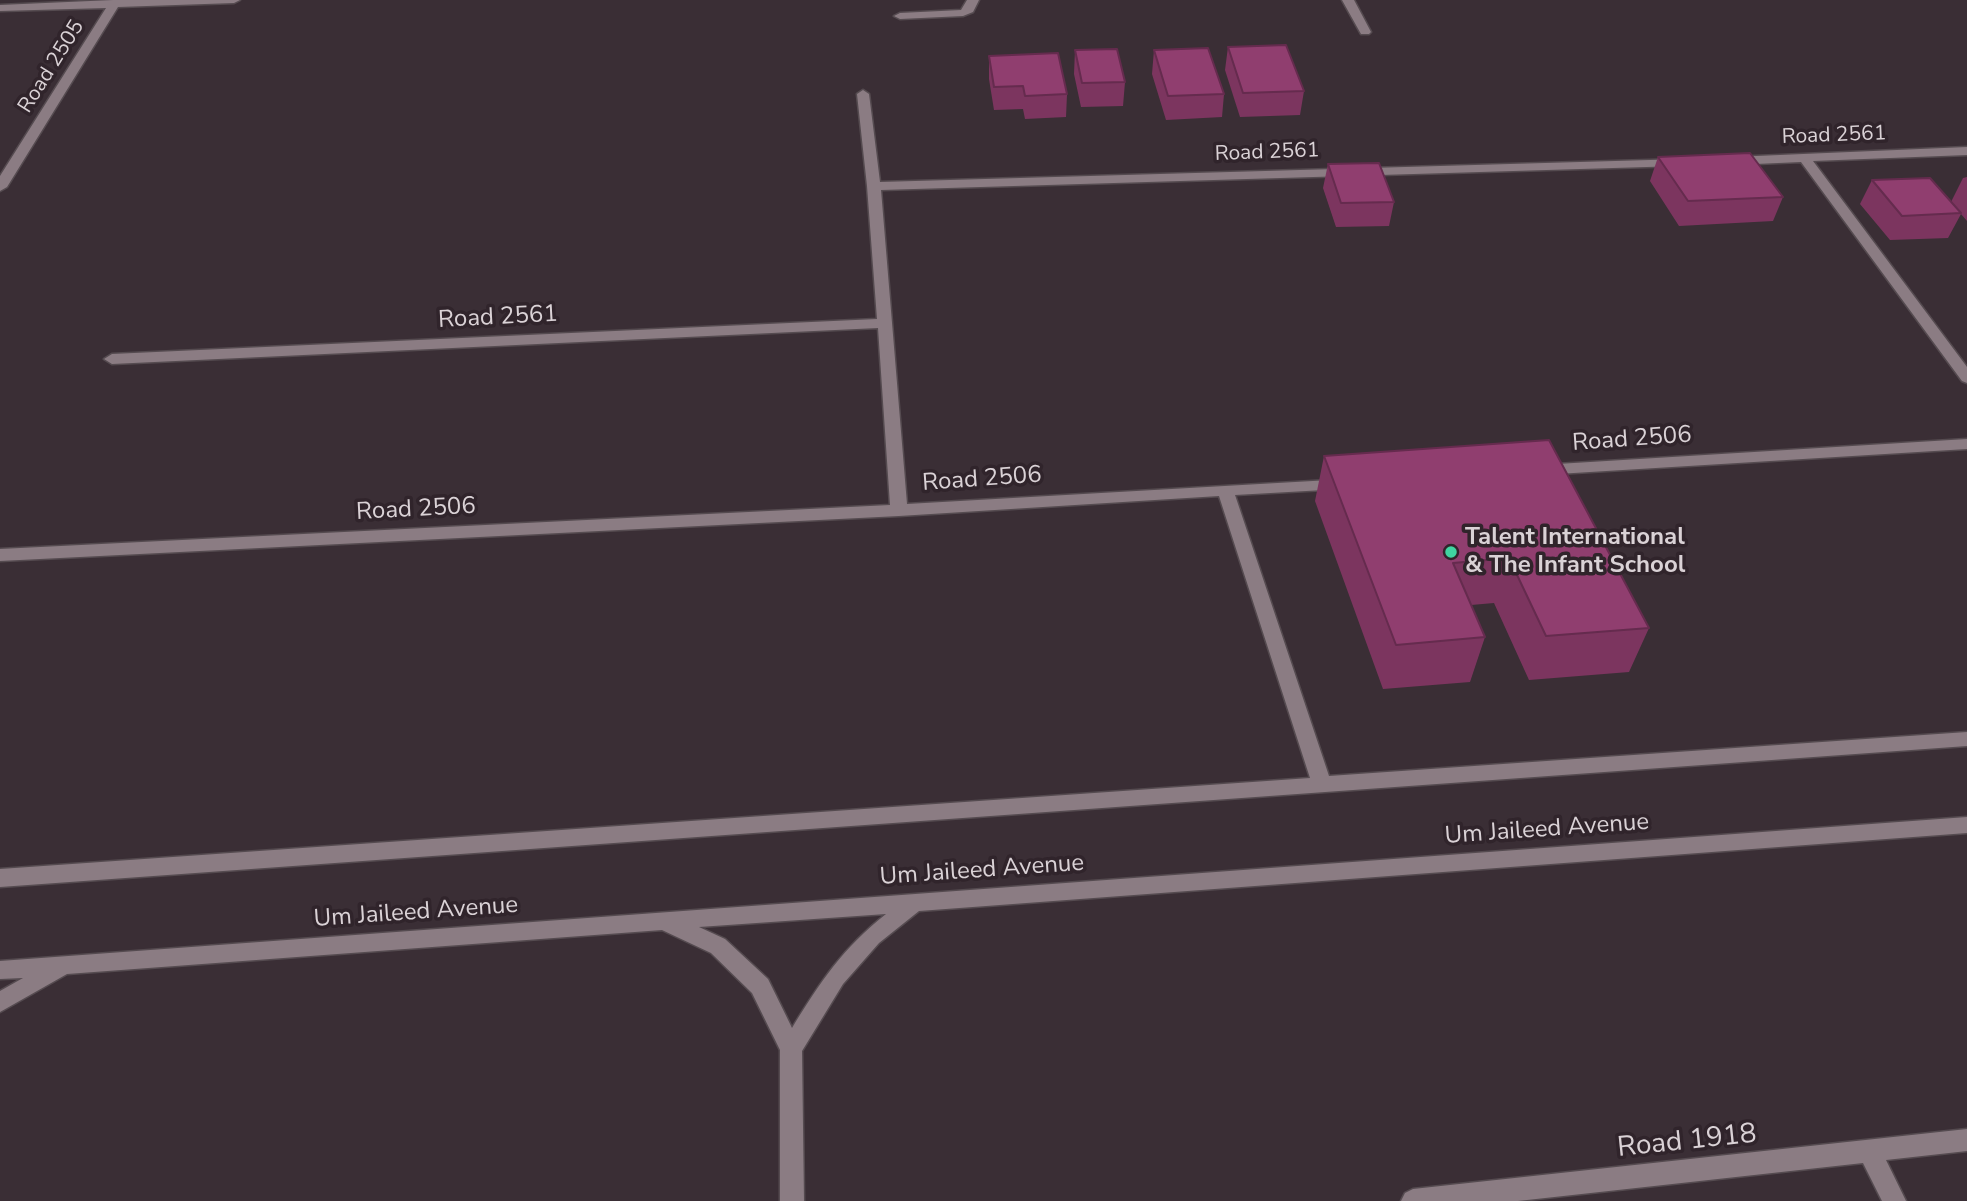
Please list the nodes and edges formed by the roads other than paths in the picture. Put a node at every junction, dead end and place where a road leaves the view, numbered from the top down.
1 (234, 0) edge
2 (973, 0) edge
3 (1348, 0) edge
4 (115, 3) junction
5 (0, 8) edge
6 (900, 16) dead end
7 (1365, 32) dead end
8 (863, 94) dead end
9 (1967, 151) edge
10 (1805, 159) junction
11 (1724, 161) edge
12 (1697, 162) edge
13 (0, 187) edge
14 (874, 187) junction
15 (886, 323) junction
16 (112, 359) dead end
17 (1967, 378) edge
18 (1967, 444) edge
19 (1527, 471) edge
20 (1362, 481) edge
21 (1225, 490) junction
22 (900, 510) junction
23 (0, 555) edge
24 (1967, 739) edge
25 (1322, 785) junction
26 (1967, 825) edge
27 (0, 878) edge
28 (914, 903) junction
29 (665, 921) junction
30 (63, 966) junction
31 (0, 970) edge
32 (0, 1002) edge
33 (791, 1049) junction
34 (1967, 1140) edge
35 (1870, 1152) junction
36 (792, 1201) edge
37 (1413, 1201) edge
38 (1895, 1201) edge

1 - 4 street
2 - 6 street
3 - 7 street
4 - 5 street
4 - 13 street, Road 2505
8 - 14 street
9 - 10 street, Road 2561
10 - 11 street, Road 2561
10 - 17 street
12 - 14 street, Road 2561
14 - 15 street
15 - 16 street, Road 2561
15 - 22 street
18 - 19 street, Road 2506
20 - 21 street, Road 2506
21 - 22 street, Road 2506
21 - 25 street
22 - 23 street, Road 2506
24 - 25 street
25 - 27 street
26 - 28 street, Um Jaileed Avenue
28 - 29 street, Um Jaileed Avenue
28 - 33 street
29 - 30 street, Um Jaileed Avenue
29 - 33 street
30 - 31 street, Um Jaileed Avenue
30 - 32 street
33 - 36 street
34 - 35 street, Road 1918
35 - 37 street, Road 1918
35 - 38 street

